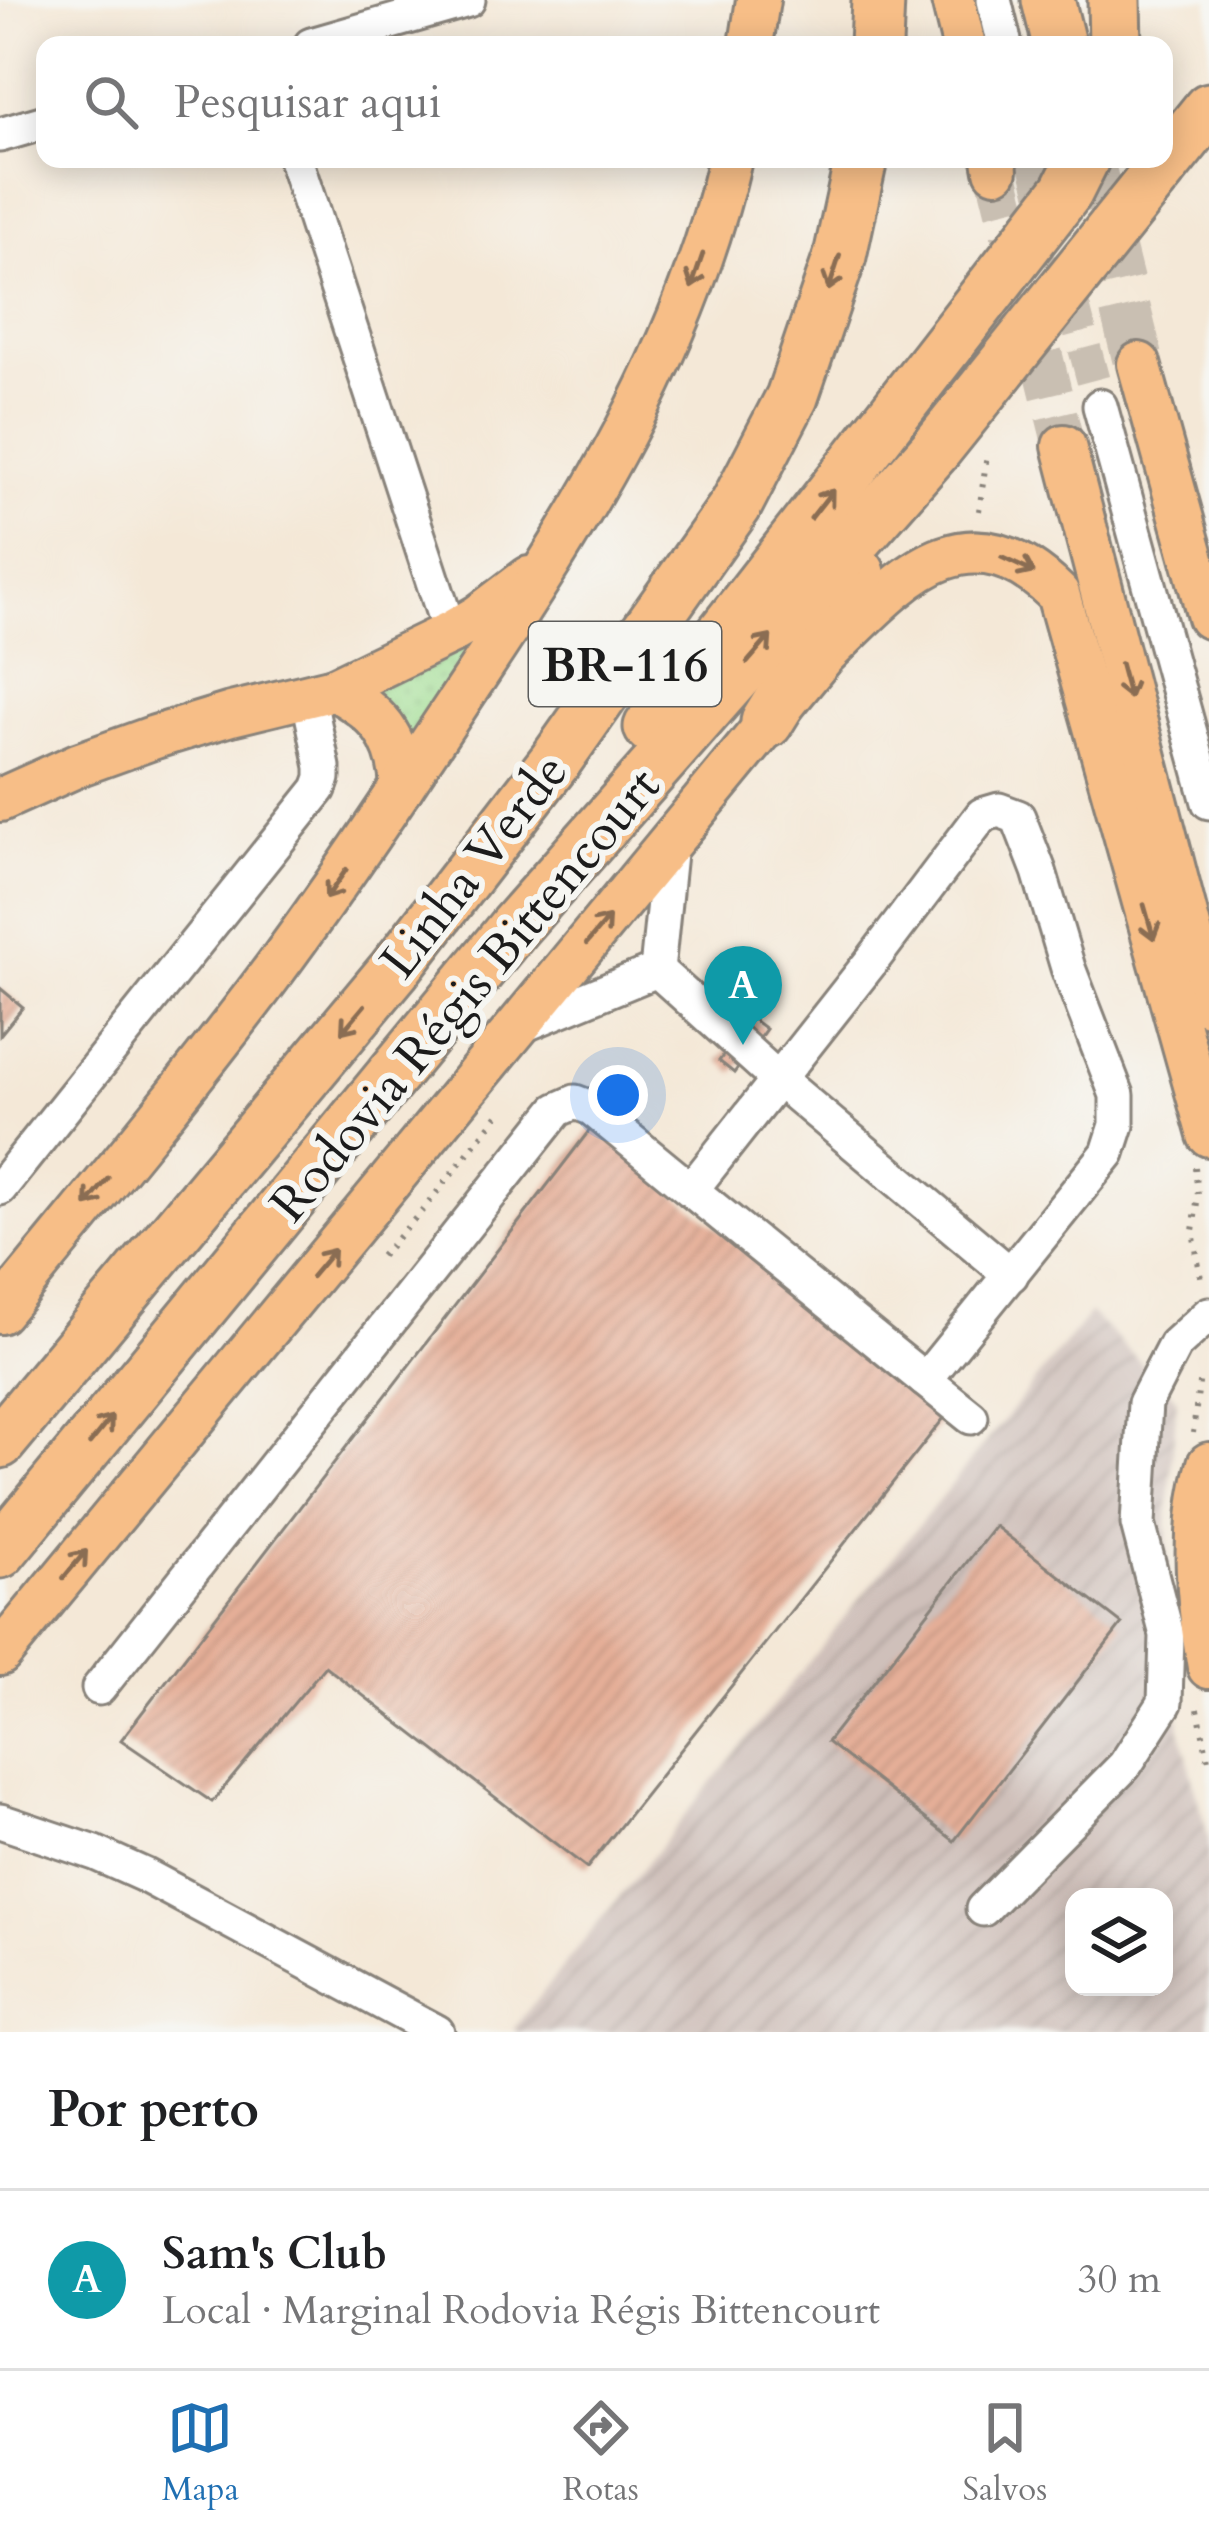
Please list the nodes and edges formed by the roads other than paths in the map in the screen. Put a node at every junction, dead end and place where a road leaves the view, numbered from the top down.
1 (468, 0) edge
2 (758, 0) edge
3 (878, 0) edge
4 (952, 0) edge
5 (994, 0) edge
6 (1114, 0) edge
7 (342, 36) edge
8 (752, 36) edge
9 (876, 36) edge
10 (962, 36) edge
11 (1003, 36) edge
12 (1114, 36) edge
13 (1208, 109) edge
14 (36, 125) edge
15 (0, 135) edge
16 (1173, 152) edge
17 (298, 168) edge
18 (728, 168) edge
19 (859, 168) edge
20 (1078, 168) edge
21 (1160, 168) edge
22 (1139, 364) tunnel mouth
23 (1100, 406) tunnel mouth
24 (1064, 446) tunnel mouth
25 (934, 450) junction
26 (554, 559) junction
27 (1209, 616) edge
28 (450, 633) junction
29 (321, 692) junction
30 (767, 722) junction
31 (402, 788) junction
32 (0, 800) edge
33 (1209, 802) edge
34 (670, 843) junction
35 (515, 926) junction
36 (658, 970) junction
37 (1209, 1004) edge
38 (519, 1026) junction
39 (779, 1080) junction
40 (278, 1108) joint
41 (1209, 1136) edge
42 (0, 1188) edge
43 (691, 1190) junction
44 (1011, 1275) junction
45 (0, 1312) edge
46 (1209, 1314) edge
47 (925, 1380) junction
48 (971, 1417) dead end
49 (0, 1442) edge
50 (1209, 1464) edge
51 (0, 1552) edge
52 (0, 1654) edge
53 (1209, 1667) edge
54 (98, 1688) dead end
55 (0, 1821) edge
56 (983, 1909) dead end
57 (370, 1994) junction
58 (381, 2032) edge
59 (437, 2032) edge

1 - 7 street
2 - 8 main road
3 - 9 highway
4 - 10 main road
5 - 11 street
6 - 12 highway
13 - 16 highway, Rodovia Régis Bittencourt / BR-116
14 - 15 street
17 - 28 street
18 -> 26 main road
19 -> 40 highway, Linha Verde / BR-116
35 -> 20 highway, BR-116
21 - 25 highway, Rodovia Régis Bittencourt / BR-116
22 - 27 main road
23 - 33 street
24 -> 37 main road
25 - 30 highway
35 -> 25 highway, Rodovia Régis Bittencourt / BR-116
26 - 28 main road
26 - 31 main road
28 - 29 main road
29 - 31 main road
29 - 32 main road
29 - 42 street
30 - 34 main road
30 -> 41 main road
31 -> 45 main road
34 - 36 street
38 -> 34 main road
51 -> 35 highway, Rodovia Régis Bittencourt / BR-116
36 - 38 street
36 - 39 street
52 -> 38 main road
39 - 43 street
39 - 44 street
39 - 44 street
40 - 49 highway, Rodovia Régis Bittencourt / BR-116
43 - 47 street
43 - 54 street
44 - 47 street
46 - 56 street
47 - 48 street
50 - 53 main road
55 - 57 street
57 - 58 street
57 - 59 street

